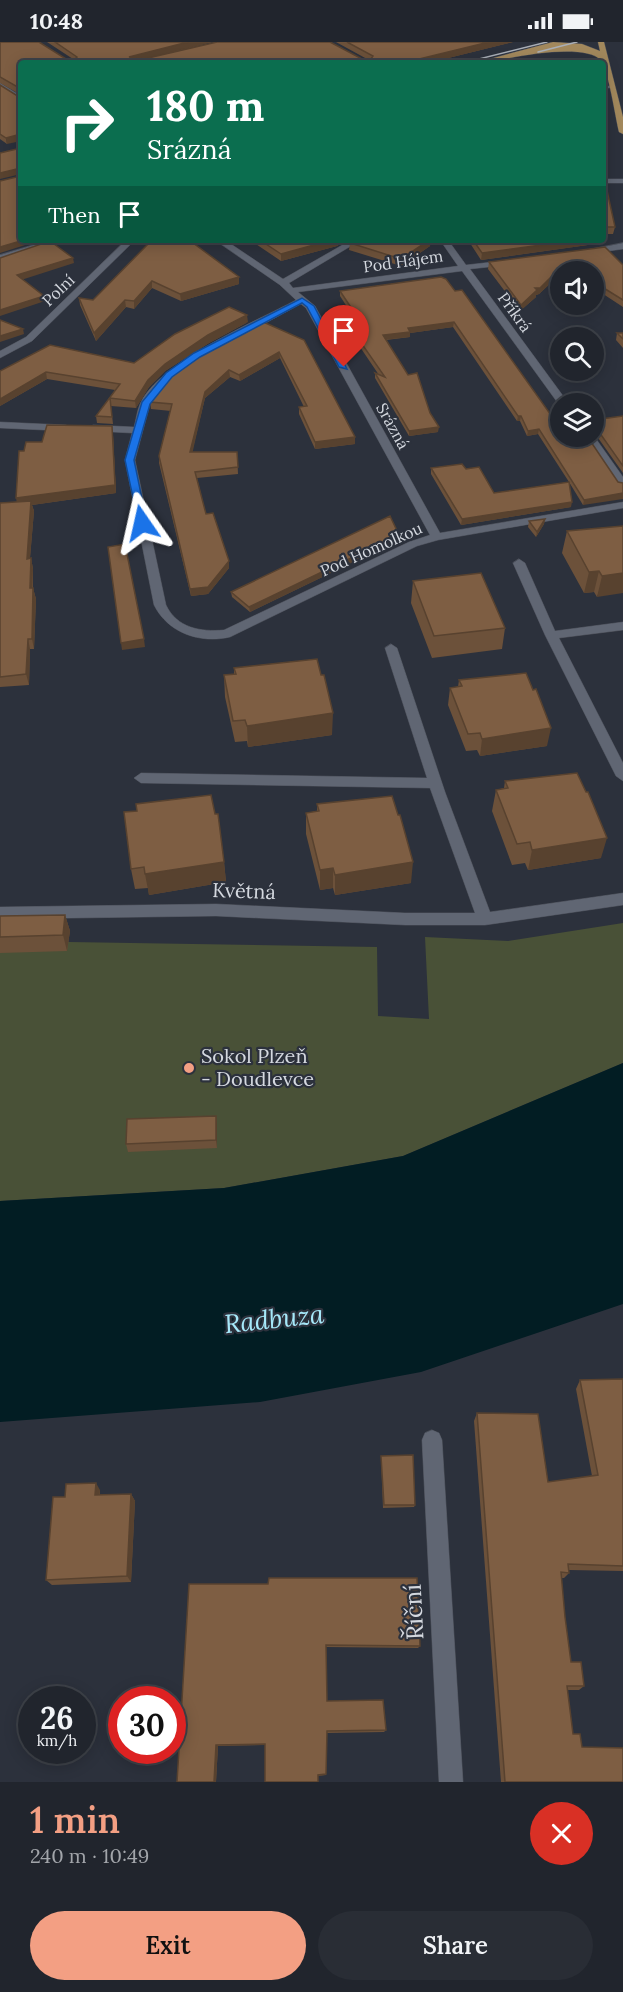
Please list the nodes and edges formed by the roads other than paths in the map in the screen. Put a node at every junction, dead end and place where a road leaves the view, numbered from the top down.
1 (561, 42) edge
2 (601, 42) edge
3 (552, 44) junction
4 (490, 60) edge
5 (605, 60) joint
6 (0, 85) edge
7 (607, 87) edge
8 (18, 89) edge
9 (9, 91) junction
10 (0, 93) edge
11 (18, 97) edge
12 (623, 132) edge
13 (606, 181) edge
14 (623, 181) edge
15 (49, 243) edge
16 (128, 243) edge
17 (223, 243) edge
18 (352, 243) edge
19 (446, 243) edge
20 (623, 246) edge
21 (575, 253) edge
22 (0, 258) edge
23 (518, 261) edge
24 (464, 268) junction
25 (283, 283) junction
26 (294, 290) junction
27 (302, 300) junction
28 (0, 355) edge
29 (556, 393) edge
30 (0, 425) edge
31 (137, 430) junction
32 (596, 447) edge
33 (623, 484) edge
34 (623, 505) edge
35 (437, 537) junction
36 (519, 563) dead end
37 (623, 626) edge
38 (551, 635) junction
39 (391, 648) dead end
40 (623, 776) edge
41 (141, 778) dead end
42 (435, 783) junction
43 (623, 899) edge
44 (0, 913) edge
45 (485, 919) junction
46 (432, 1440) dead end
47 (450, 1782) edge

1 - 3 main road
2 - 5 main road
3 - 4 main road
3 - 5 main road
6 - 9 street
7 - 12 main road
8 - 9 street
9 - 10 street
9 - 11 street
13 - 14 street
15 - 22 street
16 - 28 street, Polní
17 - 25 street, Srázná
18 - 25 street
19 - 24 street, Příkrá
20 - 21 street
23 - 24 street, Pod Hájem
24 - 26 street, Pod Hájem
24 - 29 street, Příkrá
25 - 26 street, Srázná
26 - 27 street, Srázná
27 - 31 street
27 - 35 street, Srázná
30 - 31 street
31 - 35 street, Pod Homolkou
32 - 33 street
34 - 35 street, Pod Homolkou
36 - 38 street
37 - 38 street
38 - 40 street
39 - 42 street
41 - 42 street
42 - 45 street
43 - 45 street, Květná
44 - 45 street, Květná
46 - 47 street, Říční

